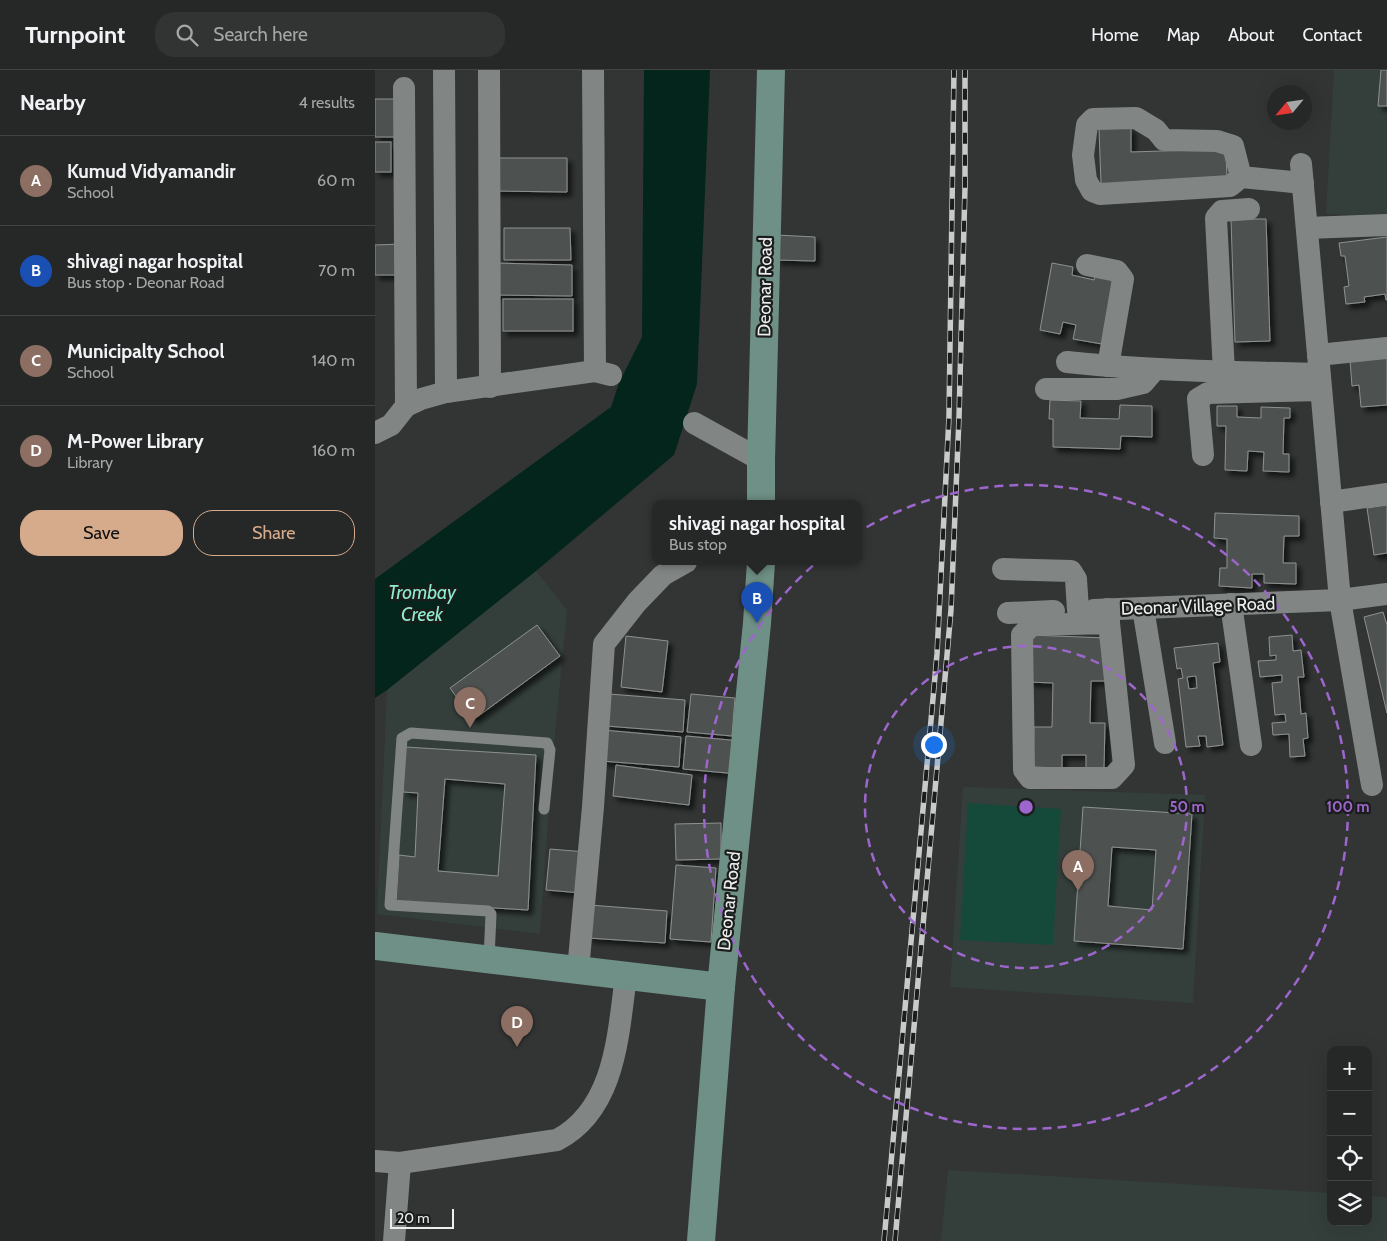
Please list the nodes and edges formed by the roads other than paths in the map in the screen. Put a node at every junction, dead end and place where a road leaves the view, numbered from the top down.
1 (445, 70) edge
2 (489, 70) edge
3 (593, 70) edge
4 (771, 70) edge
5 (405, 88) dead end
6 (1241, 177) junction
7 (1249, 209) dead end
8 (1387, 225) edge
9 (1307, 228) junction
10 (1087, 265) dead end
11 (1387, 348) edge
12 (1067, 362) dead end
13 (1108, 366) junction
14 (1155, 369) junction
15 (1224, 372) junction
16 (1319, 373) junction
17 (490, 387) junction
18 (1046, 389) dead end
19 (446, 392) junction
20 (406, 406) junction
21 (694, 423) dead end
22 (375, 433) edge
23 (1203, 455) dead end
24 (761, 460) junction
25 (1387, 494) edge
26 (761, 500) edge
27 (1331, 502) junction
28 (681, 565) edge
29 (761, 565) edge
30 (1003, 569) dead end
31 (1340, 600) junction
32 (1231, 604) junction
33 (1384, 604) edge
34 (1143, 608) junction
35 (1078, 610) junction
36 (1008, 613) dead end
37 (1108, 616) junction
38 (1165, 743) dead end
39 (1251, 746) dead end
40 (1377, 752) edge
41 (1372, 785) dead end
42 (544, 810) dead end
43 (375, 946) edge
44 (489, 960) junction
45 (577, 970) junction
46 (626, 976) junction
47 (721, 987) junction
48 (375, 1161) edge
49 (400, 1163) junction
50 (394, 1241) edge
51 (701, 1241) edge

1 - 19 street
2 - 17 street
3 - 17 street
4 - 24 street, Deonar Road
5 - 20 street
6 - 6 street
6 - 9 street
7 - 15 street
8 - 9 street
9 - 16 street
10 - 13 street
11 - 16 street
12 - 13 street
13 - 14 street
14 - 15 street
14 - 18 street
15 - 16 street
16 - 23 street
16 - 27 street
17 - 19 street
19 - 20 street
20 - 22 street
21 - 24 street
24 - 26 street, Deonar Road
25 - 27 street
27 - 31 street
28 - 45 street
29 - 47 street, Deonar Road
30 - 35 street
31 - 32 street, Deonar Village Road
31 - 33 street, Deonar Village Road
31 - 40 street
32 - 34 street, Deonar Village Road
32 - 39 street
34 - 37 street, Deonar Village Road
34 - 38 street
35 - 36 street, Deonar Village Road
35 - 37 street, Deonar Village Road
37 - 37 street
40 - 41 street
42 - 44 lane
43 - 44 street
44 - 45 street
45 - 46 street
46 - 47 street
46 - 49 street
47 - 51 street, Deonar Road
48 - 49 street
49 - 50 street

